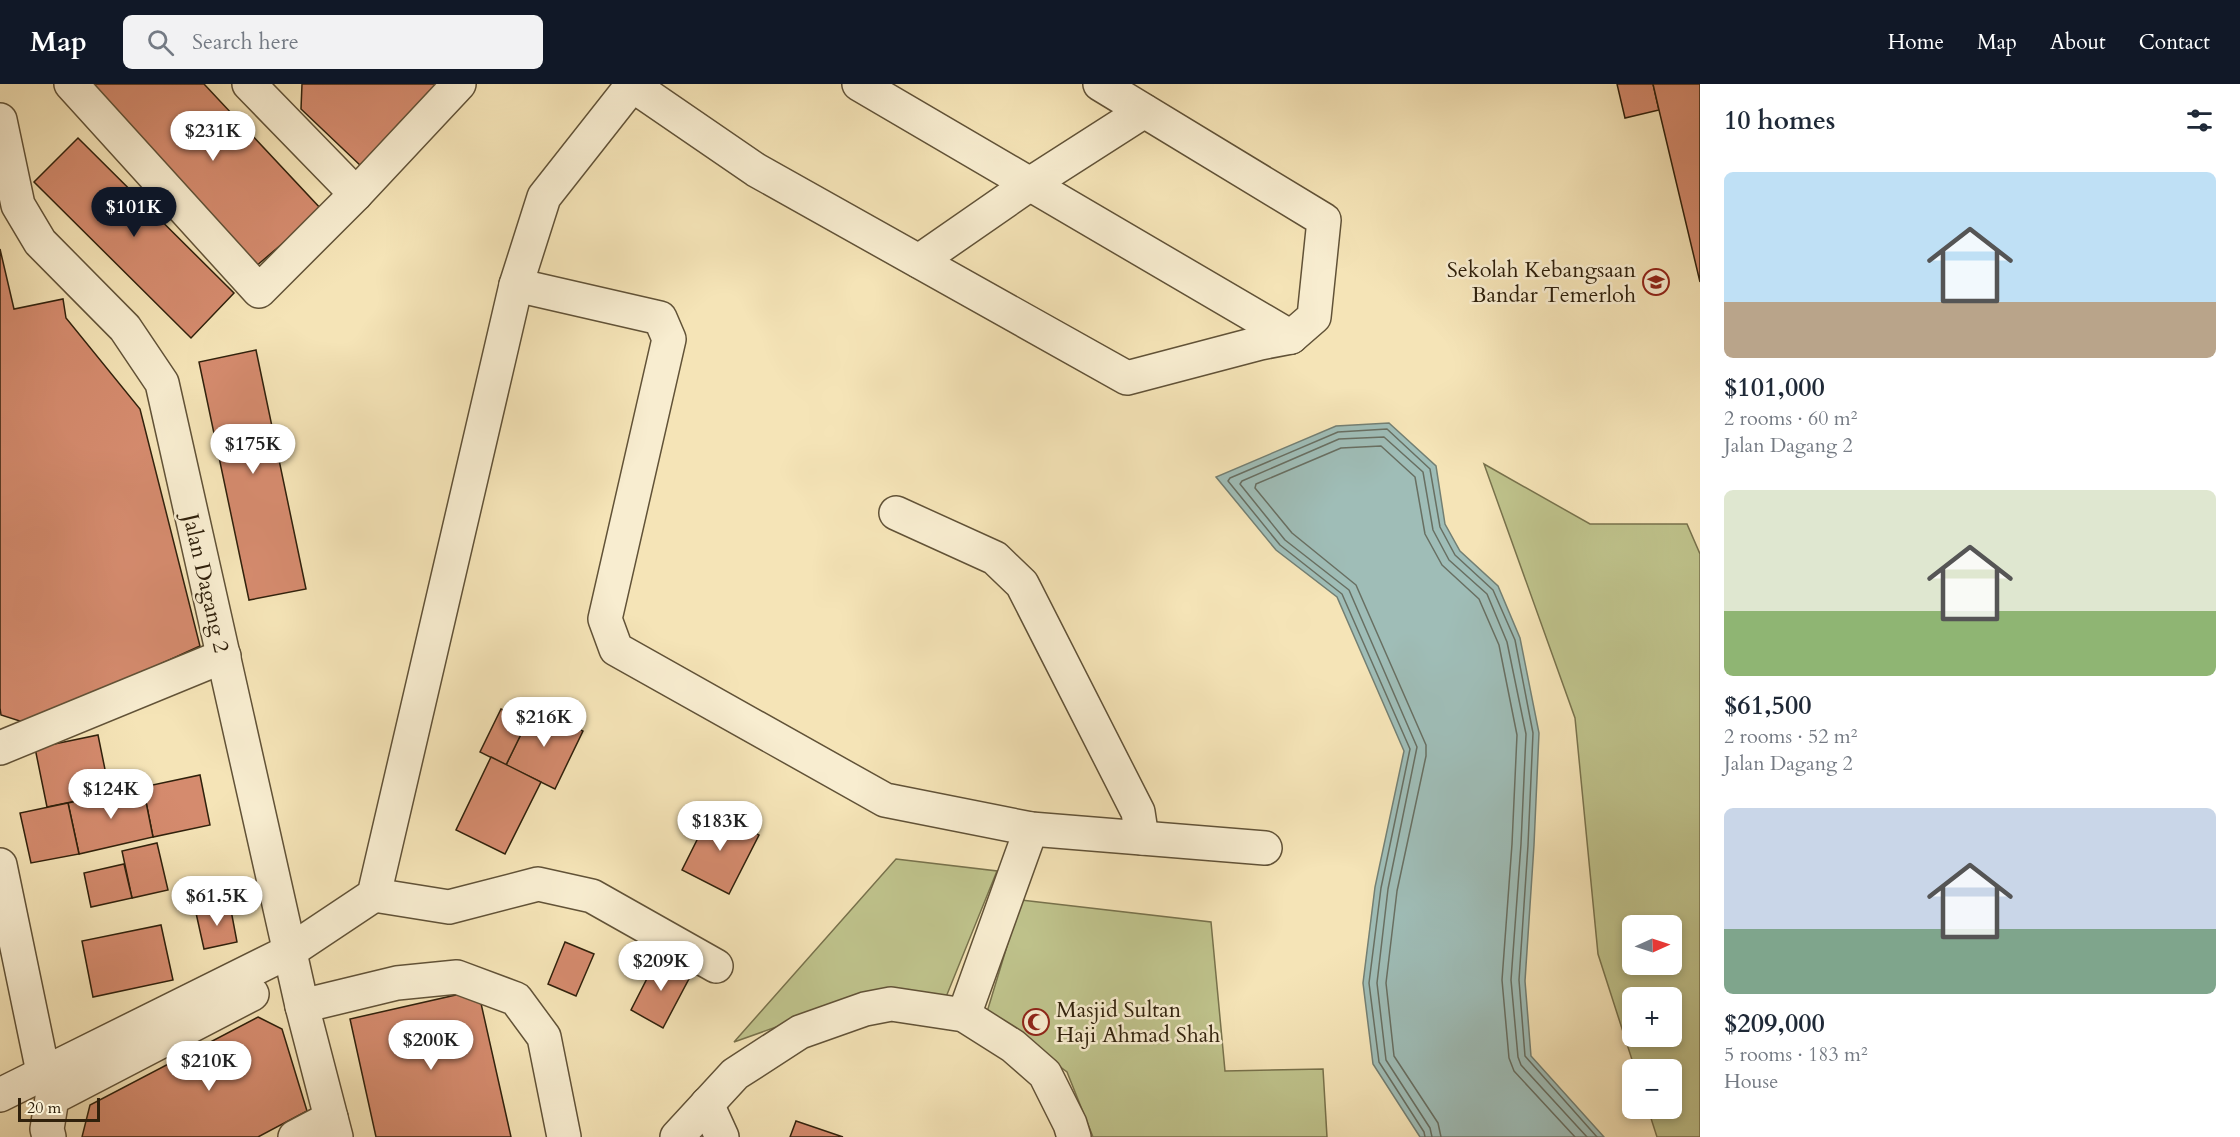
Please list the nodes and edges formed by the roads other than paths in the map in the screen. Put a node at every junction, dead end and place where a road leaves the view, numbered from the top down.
1 (71, 84) edge
2 (459, 84) edge
3 (632, 84) edge
4 (859, 84) edge
5 (1100, 84) edge
6 (262, 89) edge
7 (1144, 111) junction
8 (0, 120) edge
9 (1030, 184) junction
10 (356, 194) junction
11 (919, 261) junction
12 (516, 285) junction
13 (1292, 337) junction
14 (896, 513) dead end
15 (224, 656) junction
16 (0, 748) edge
17 (1031, 829) junction
18 (1142, 838) junction
19 (1265, 848) dead end
20 (0, 865) edge
21 (374, 895) junction
22 (293, 961) junction
23 (716, 966) dead end
24 (302, 1006) junction
25 (964, 1015) junction
26 (43, 1072) junction
27 (0, 1095) edge
28 (707, 1104) junction
29 (333, 1127) edge
30 (49, 1137) edge
31 (295, 1137) edge
32 (564, 1137) edge
33 (677, 1137) edge
34 (722, 1137) edge
35 (1074, 1137) edge

1 - 10 street
2 - 10 street
3 - 11 street
3 - 12 street
4 - 9 street
5 - 7 street
6 - 10 street
7 - 9 street
7 - 13 street
8 - 15 street, Jalan Dagang 2
9 - 11 street
9 - 13 street
11 - 13 street
12 - 17 street
12 - 21 street
14 - 18 street
15 - 16 street
15 - 22 street, Jalan Dagang 2
17 - 18 street
17 - 25 street
18 - 19 street
20 - 26 street
21 - 22 street
21 - 23 street
22 - 24 street, Jalan Dagang 2
22 - 26 street
22 - 30 street
24 - 29 street, Jalan Dagang 2
24 - 32 street
25 - 28 street
25 - 35 street
26 - 27 street
28 - 33 street
28 - 34 street
29 - 31 street

